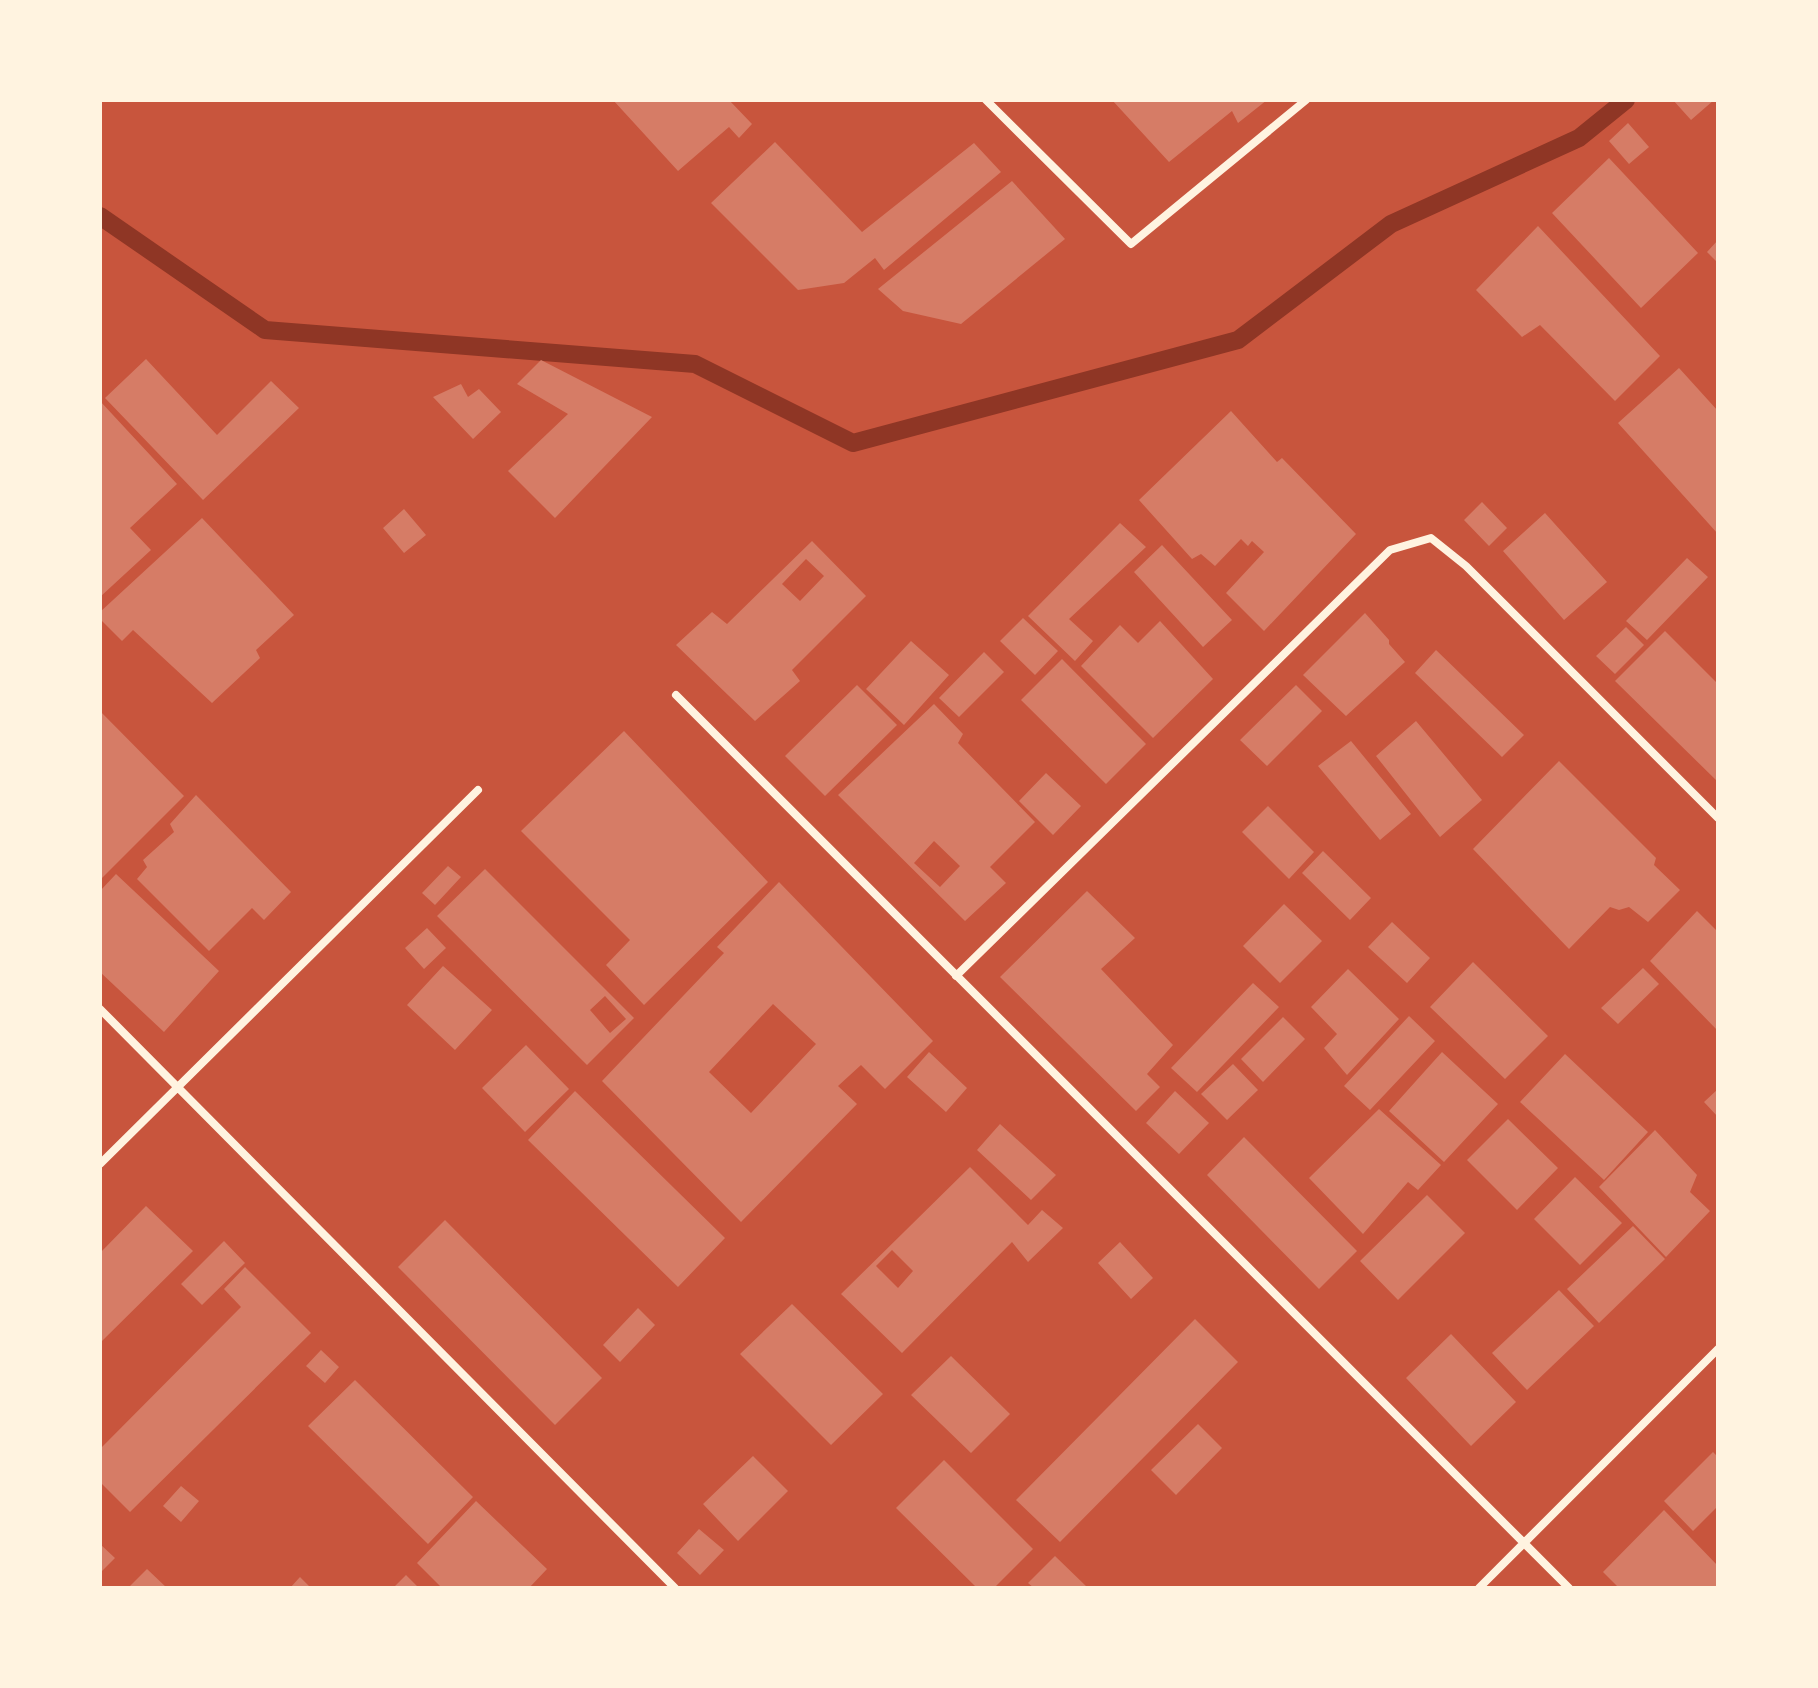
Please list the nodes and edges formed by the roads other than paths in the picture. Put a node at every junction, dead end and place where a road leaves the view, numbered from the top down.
1 (986, 100) edge
2 (1306, 100) edge
3 (676, 695) dead end
4 (478, 790) dead end
5 (1718, 818) edge
6 (956, 976) junction
7 (100, 1009) edge
8 (176, 1087) junction
9 (100, 1164) edge
10 (1718, 1349) edge
11 (1524, 1543) junction
12 (675, 1588) edge
13 (1479, 1588) edge
14 (1569, 1588) edge

1 - 2 street
3 - 6 street
4 - 8 street
5 - 6 street
6 - 11 street
7 - 8 street
8 - 9 street
8 - 12 street
10 - 11 street
11 - 13 street
11 - 14 street

